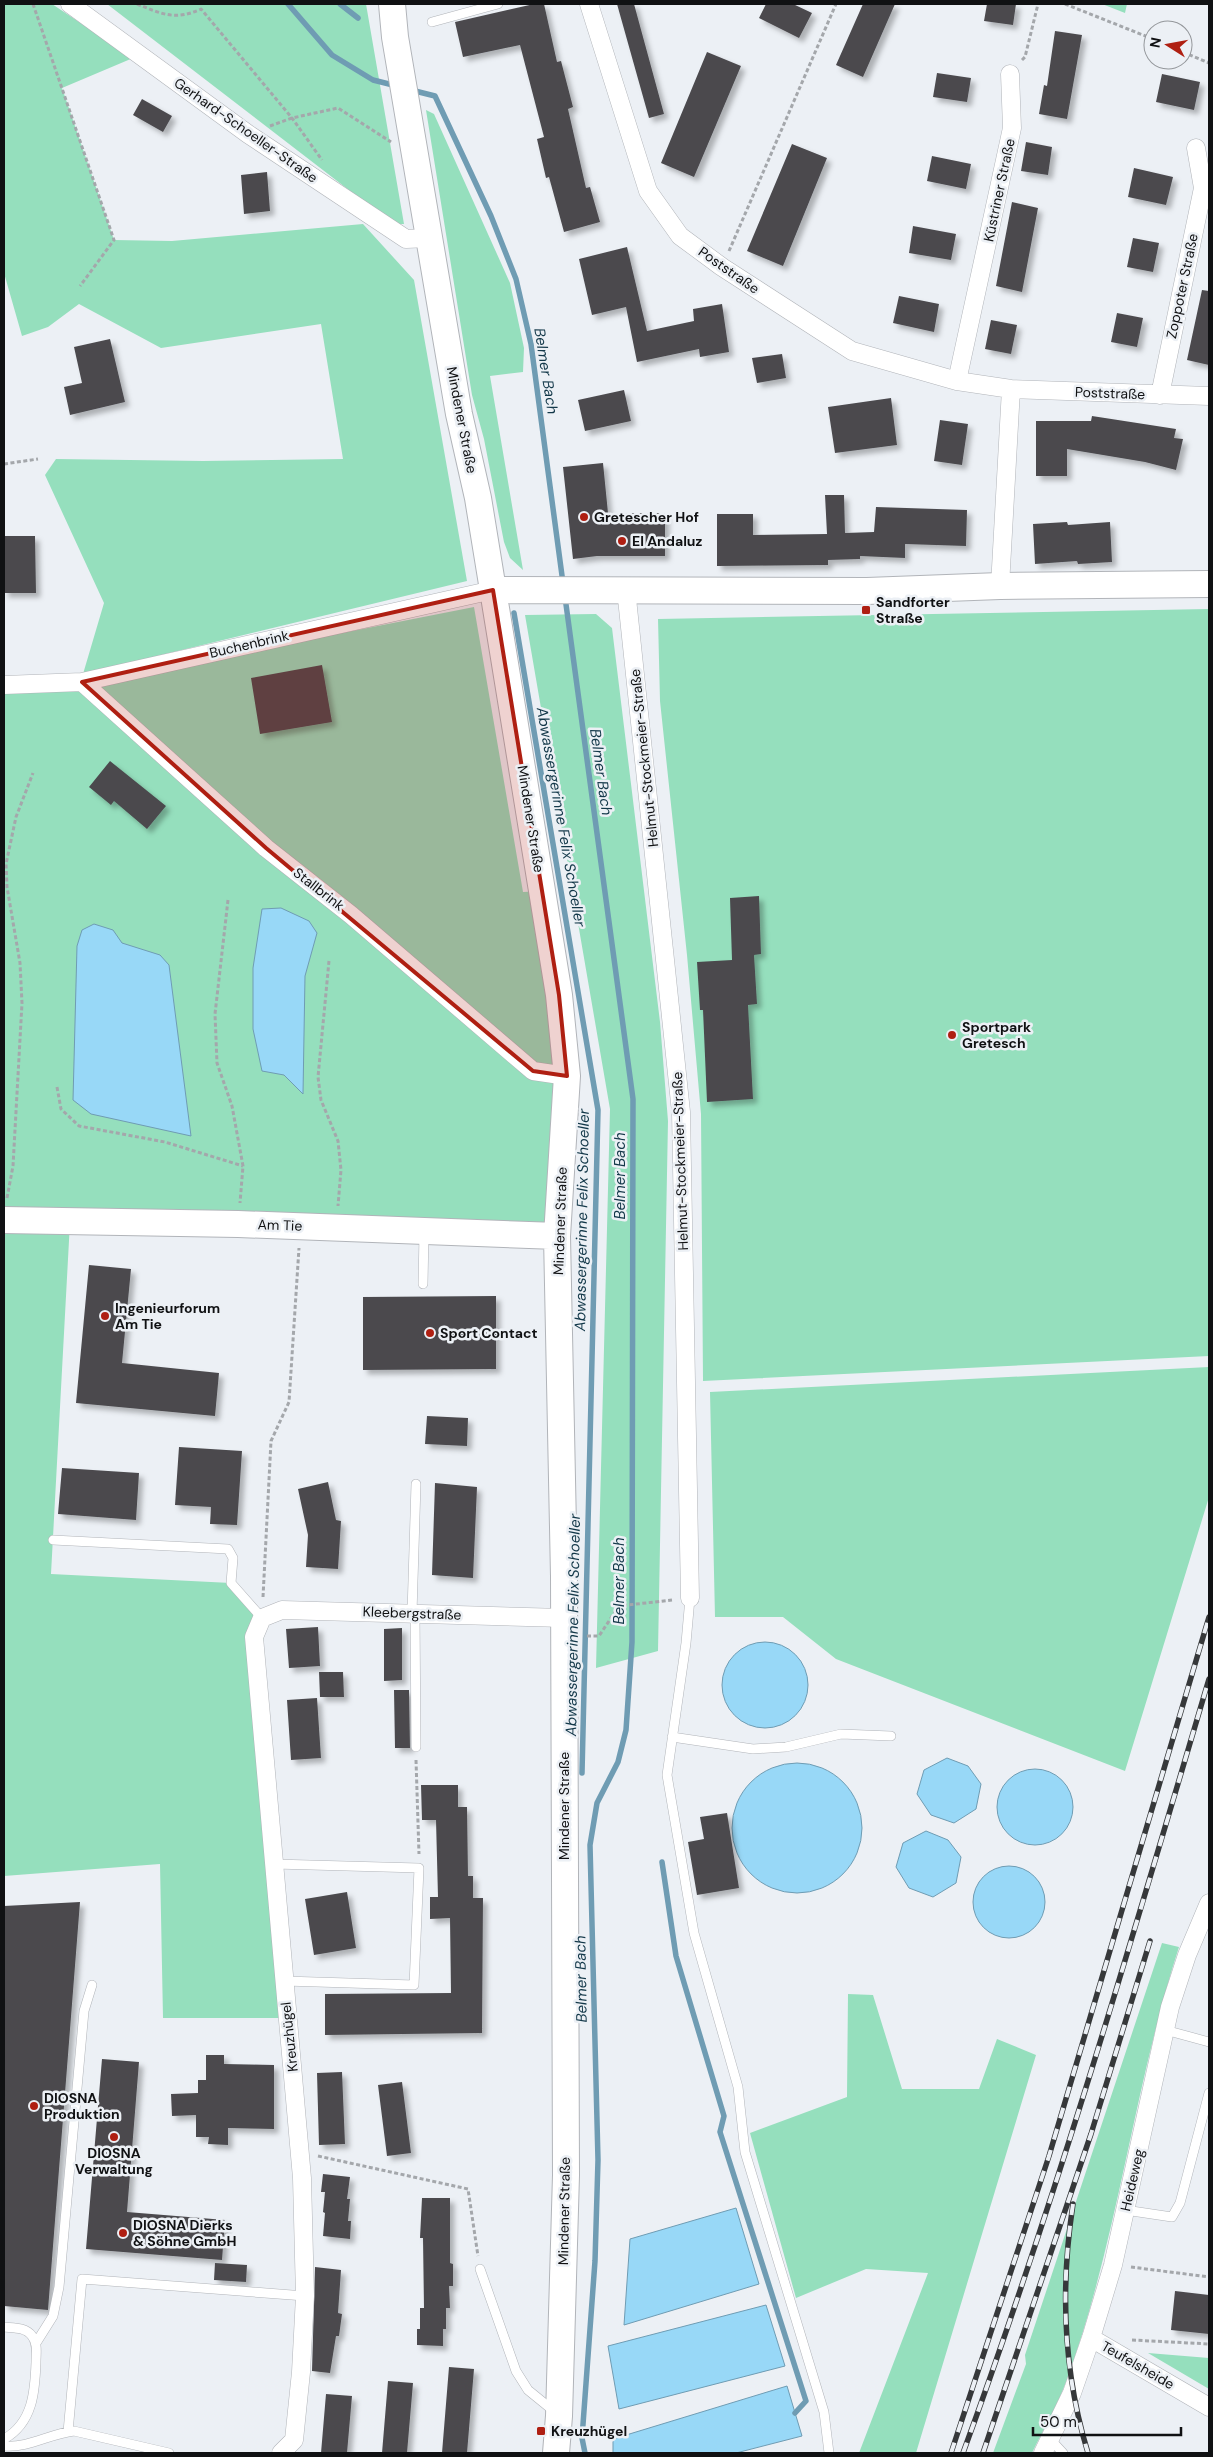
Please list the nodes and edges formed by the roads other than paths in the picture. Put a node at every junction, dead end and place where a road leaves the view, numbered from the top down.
1 (70, 4) edge
2 (392, 4) edge
3 (498, 4) edge
4 (589, 4) edge
5 (432, 22) dead end
6 (1010, 74) road end
7 (1196, 148) dead end
8 (429, 238) junction
9 (957, 382) junction
10 (1011, 389) junction
11 (1160, 395) junction
12 (1209, 396) edge
13 (1209, 584) edge
14 (1000, 586) junction
15 (626, 589) junction
16 (493, 590) junction
17 (82, 682) junction
18 (4, 685) edge
19 (567, 1076) junction
20 (5, 1210) edge
21 (424, 1230) junction
22 (557, 1236) junction
23 (423, 1284) dead end
24 (416, 1484) dead end
25 (53, 1540) dead end
26 (690, 1598) joint
27 (413, 1613) junction
28 (262, 1618) junction
29 (564, 1618) junction
30 (891, 1736) dead end
31 (672, 1737) junction
32 (416, 1747) road end
33 (274, 1864) junction
34 (1208, 1906) edge
35 (284, 1980) junction
36 (92, 1985) dead end
37 (1165, 2030) junction
38 (1209, 2042) edge
39 (1209, 2094) edge
40 (1125, 2210) junction
41 (480, 2269) road end
42 (305, 2296) junction
43 (4, 2327) edge
44 (1091, 2338) junction
45 (36, 2343) junction
46 (1209, 2407) edge
47 (559, 2416) junction
48 (68, 2432) junction
49 (4, 2439) edge
50 (4, 2446) edge
51 (1047, 2446) edge
52 (169, 2453) edge
53 (281, 2453) edge
54 (556, 2453) edge
55 (829, 2453) edge
56 (1063, 2453) edge

1 - 8 street, Gerhard-Schoeller-Straße
2 - 8 main road, Mindener Straße
3 - 5 lane
4 - 9 street, Poststraße
6 - 9 street, Küstriner Straße
7 - 11 street, Zoppoter Straße
8 - 16 main road, Mindener Straße
9 - 10 street, Poststraße
10 - 11 street, Poststraße
10 - 14 street
11 - 12 street, Poststraße
13 - 14 main road
14 - 15 main road
15 - 16 main road
15 - 26 street, Helmut-Stockmeier-Straße
16 - 17 street, Buchenbrink
16 - 19 main road, Mindener Straße
17 - 18 street, Buchenbrink
17 - 19 street, Stallbrink
19 - 22 main road, Mindener Straße
20 - 21 main road, Am Tie
21 - 22 main road, Am Tie
21 - 23 lane
22 - 29 main road, Mindener Straße
24 - 27 lane
25 - 28 lane
26 - 31 lane
27 - 28 street, Kleebergstraße
27 - 29 street, Kleebergstraße
27 - 32 lane
28 - 33 street, Kreuzhügel
29 - 47 main road, Mindener Straße
30 - 31 lane
31 - 55 lane
33 - 35 street, Kreuzhügel
33 - 35 lane
34 - 37 street, Heideweg
35 - 42 street, Kreuzhügel
36 - 45 lane
37 - 38 lane
37 - 40 street, Heideweg
39 - 40 lane
40 - 44 street, Heideweg
41 - 47 lane
42 - 48 lane
42 - 53 street, Kreuzhügel
43 - 45 lane
44 - 46 street, Teufelsheide
44 - 51 street, Heideweg
45 - 49 lane
47 - 54 main road, Mindener Straße
48 - 50 lane
48 - 52 lane
51 - 56 lane

